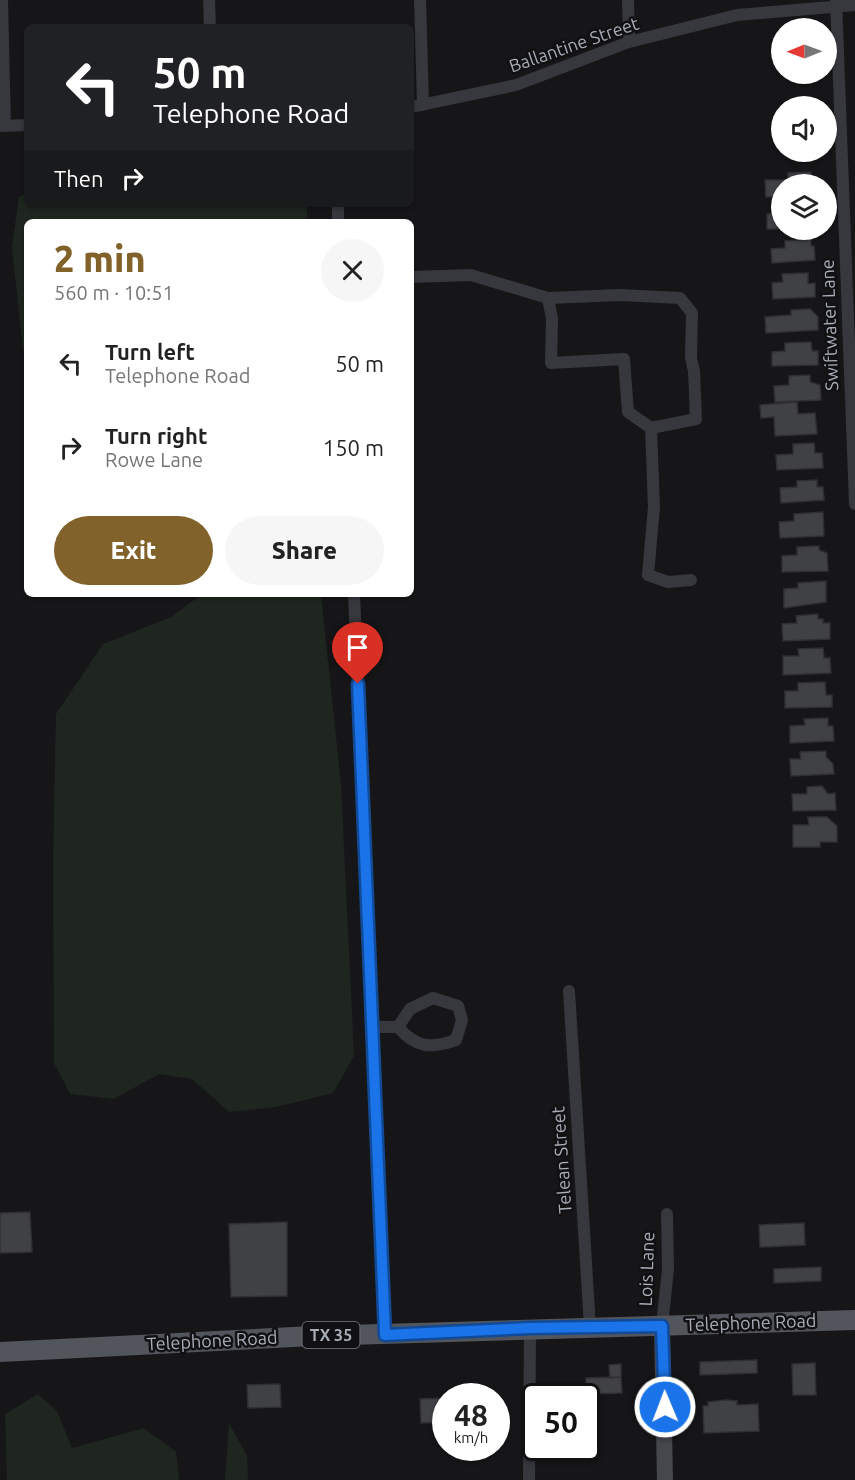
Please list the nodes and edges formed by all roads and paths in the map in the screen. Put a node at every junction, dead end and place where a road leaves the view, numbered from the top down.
1 (2, 0) edge
2 (209, 0) edge
3 (420, 0) edge
4 (628, 0) edge
5 (836, 3) edge
6 (855, 5) edge
7 (210, 24) edge
8 (629, 42) junction
9 (417, 106) edge
10 (24, 125) edge
11 (3, 126) edge
12 (414, 277) edge
13 (548, 298) junction
14 (651, 428) junction
15 (855, 504) edge
16 (691, 580) dead end
17 (354, 597) edge
18 (569, 991) dead end
19 (398, 1027) junction
20 (372, 1028) junction
21 (667, 1214) dead end
22 (855, 1320) edge
23 (662, 1326) junction
24 (590, 1327) junction
25 (530, 1328) junction
26 (385, 1335) junction
27 (0, 1352) edge
28 (529, 1480) edge
29 (666, 1480) edge

1 - 11 street
2 - 7 street
3 - 9 street
4 - 8 street
5 - 6 street, Ballantine Street
5 - 8 street, Ballantine Street
5 - 15 street, Swiftwater Lane
8 - 9 street, Ballantine Street
10 - 11 street
12 - 13 street
13 - 14 street
13 - 14 street
14 - 16 street
17 - 20 street
18 - 24 street, Telean Street
19 - 19 street
19 - 20 street
20 - 26 street
21 - 23 street, Lois Lane
22 - 23 main road, Telephone Road / TX 35
23 - 24 main road, Telephone Road / TX 35
23 - 29 main road
24 - 25 main road, Telephone Road / TX 35
25 - 26 main road, Telephone Road / TX 35
25 - 28 street
26 - 27 main road, Telephone Road / TX 35

